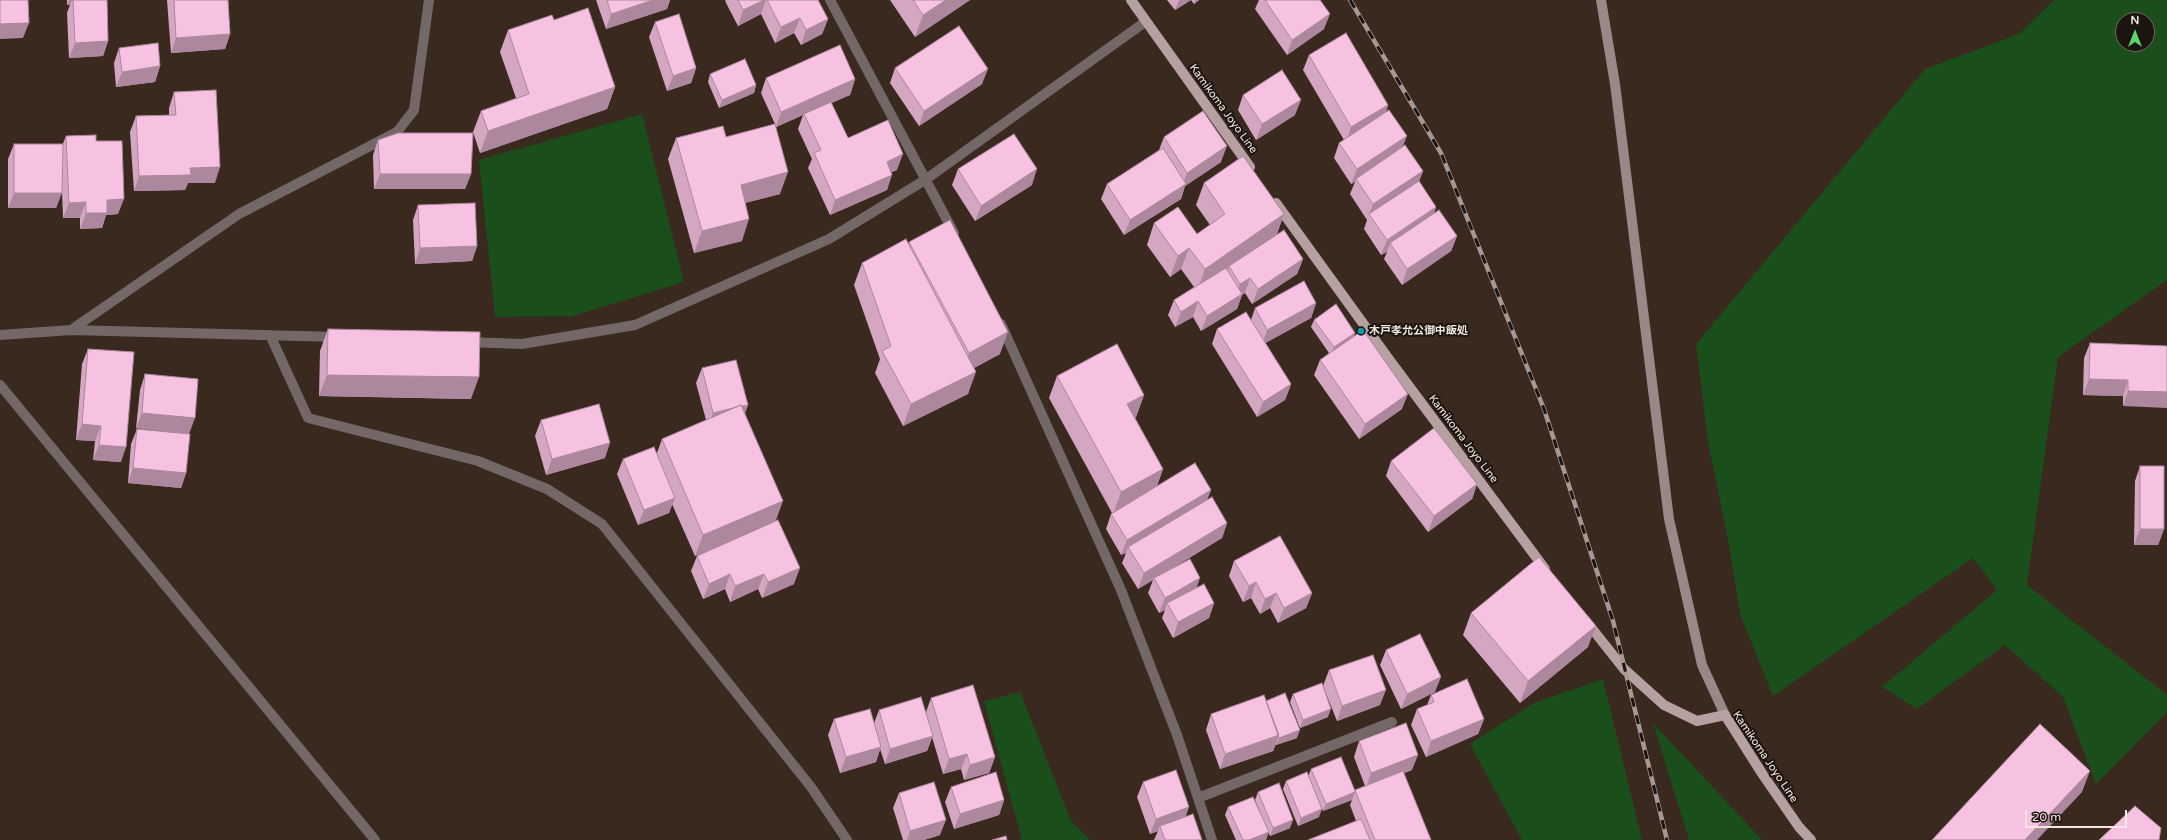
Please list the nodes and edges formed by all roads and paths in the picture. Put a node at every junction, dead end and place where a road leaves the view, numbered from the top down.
1 (429, 0) edge
2 (830, 0) edge
3 (1131, 0) edge
4 (1601, 0) edge
5 (1145, 22) junction
6 (1257, 177) edge
7 (925, 180) junction
8 (1271, 196) edge
9 (960, 243) edge
10 (996, 313) edge
11 (71, 330) junction
12 (0, 335) edge
13 (270, 335) junction
14 (349, 338) edge
15 (459, 342) edge
16 (0, 385) edge
17 (1551, 577) edge
18 (1580, 614) edge
19 (1725, 715) junction
20 (1392, 722) dead end
21 (1198, 798) junction
22 (375, 840) edge
23 (847, 840) edge
24 (1212, 840) edge
25 (1811, 840) edge

1 - 11 street
2 - 7 street
3 - 5 main road, Kamikoma Joyo Line
4 - 19 street
5 - 6 main road, Kamikoma Joyo Line
5 - 7 street
7 - 9 street
7 - 15 street
8 - 17 main road, Kamikoma Joyo Line
10 - 21 street
11 - 12 street
11 - 13 street
13 - 14 street
13 - 23 street
16 - 22 street
18 - 19 main road, Kamikoma Joyo Line
19 - 25 main road, Kamikoma Joyo Line
20 - 21 street
21 - 24 street

